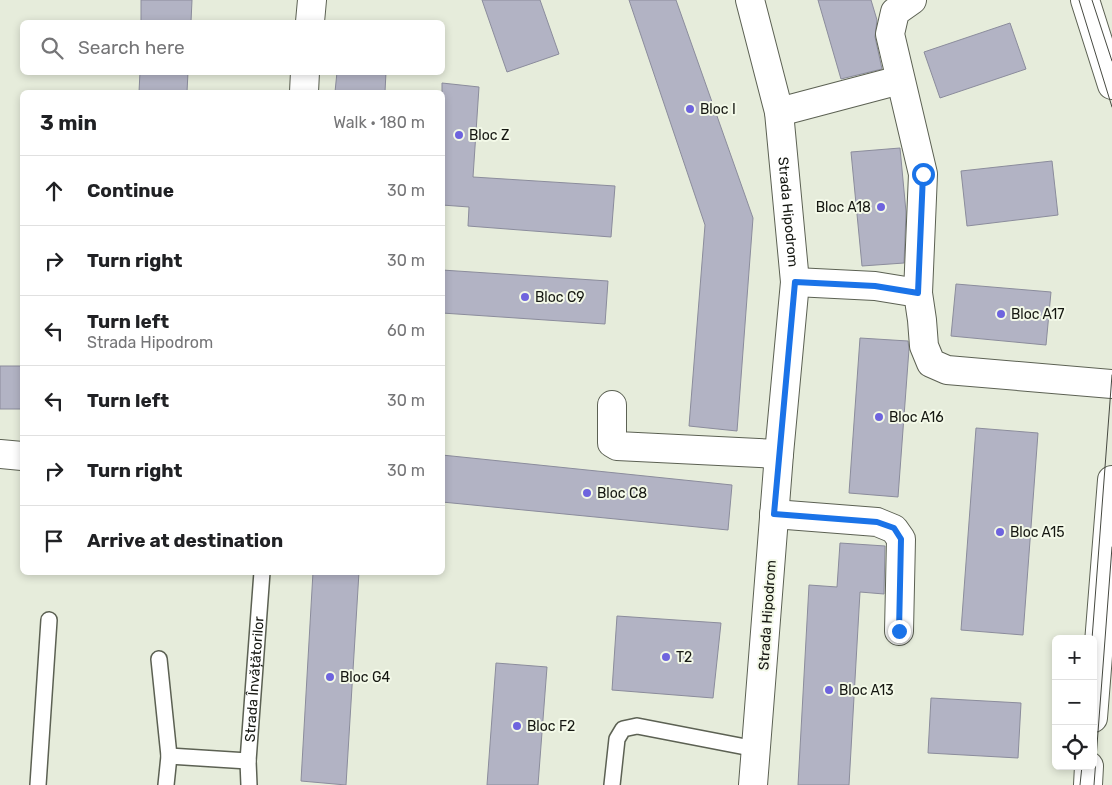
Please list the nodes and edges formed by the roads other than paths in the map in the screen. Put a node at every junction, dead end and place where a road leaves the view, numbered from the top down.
1 (312, 0) edge
2 (750, 0) edge
3 (912, 0) edge
4 (1085, 0) edge
5 (310, 20) edge
6 (305, 75) edge
7 (1110, 76) edge
8 (900, 80) junction
9 (304, 90) edge
10 (779, 112) junction
11 (795, 282) junction
12 (918, 293) junction
13 (1112, 384) edge
14 (612, 405) dead end
15 (0, 454) edge
16 (779, 454) junction
17 (20, 456) edge
18 (1112, 480) edge
19 (774, 514) junction
20 (262, 575) edge
21 (49, 620) dead end
22 (899, 631) dead end
23 (160, 659) dead end
24 (1096, 680) edge
25 (756, 749) junction
26 (169, 756) junction
27 (248, 761) junction
28 (1089, 770) edge
29 (38, 785) edge
30 (166, 785) edge
31 (249, 785) edge
32 (612, 785) edge
33 (753, 785) edge
34 (1088, 785) edge

1 - 5 street
2 - 10 street, Strada Hipodrom
3 - 8 street
4 - 7 street
6 - 9 street
8 - 10 street
8 - 12 street
10 - 11 street, Strada Hipodrom
11 - 12 street
11 - 16 street, Strada Hipodrom
12 - 13 street
14 - 16 street
15 - 17 street
16 - 19 street, Strada Hipodrom
18 - 24 street
19 - 22 street
19 - 25 street, Strada Hipodrom
20 - 27 lane, Strada Învățătorilor
21 - 29 lane
23 - 26 lane
25 - 32 lane
25 - 33 street, Strada Hipodrom
26 - 27 lane
26 - 30 lane
27 - 31 lane, Strada Învățătorilor
28 - 34 street

